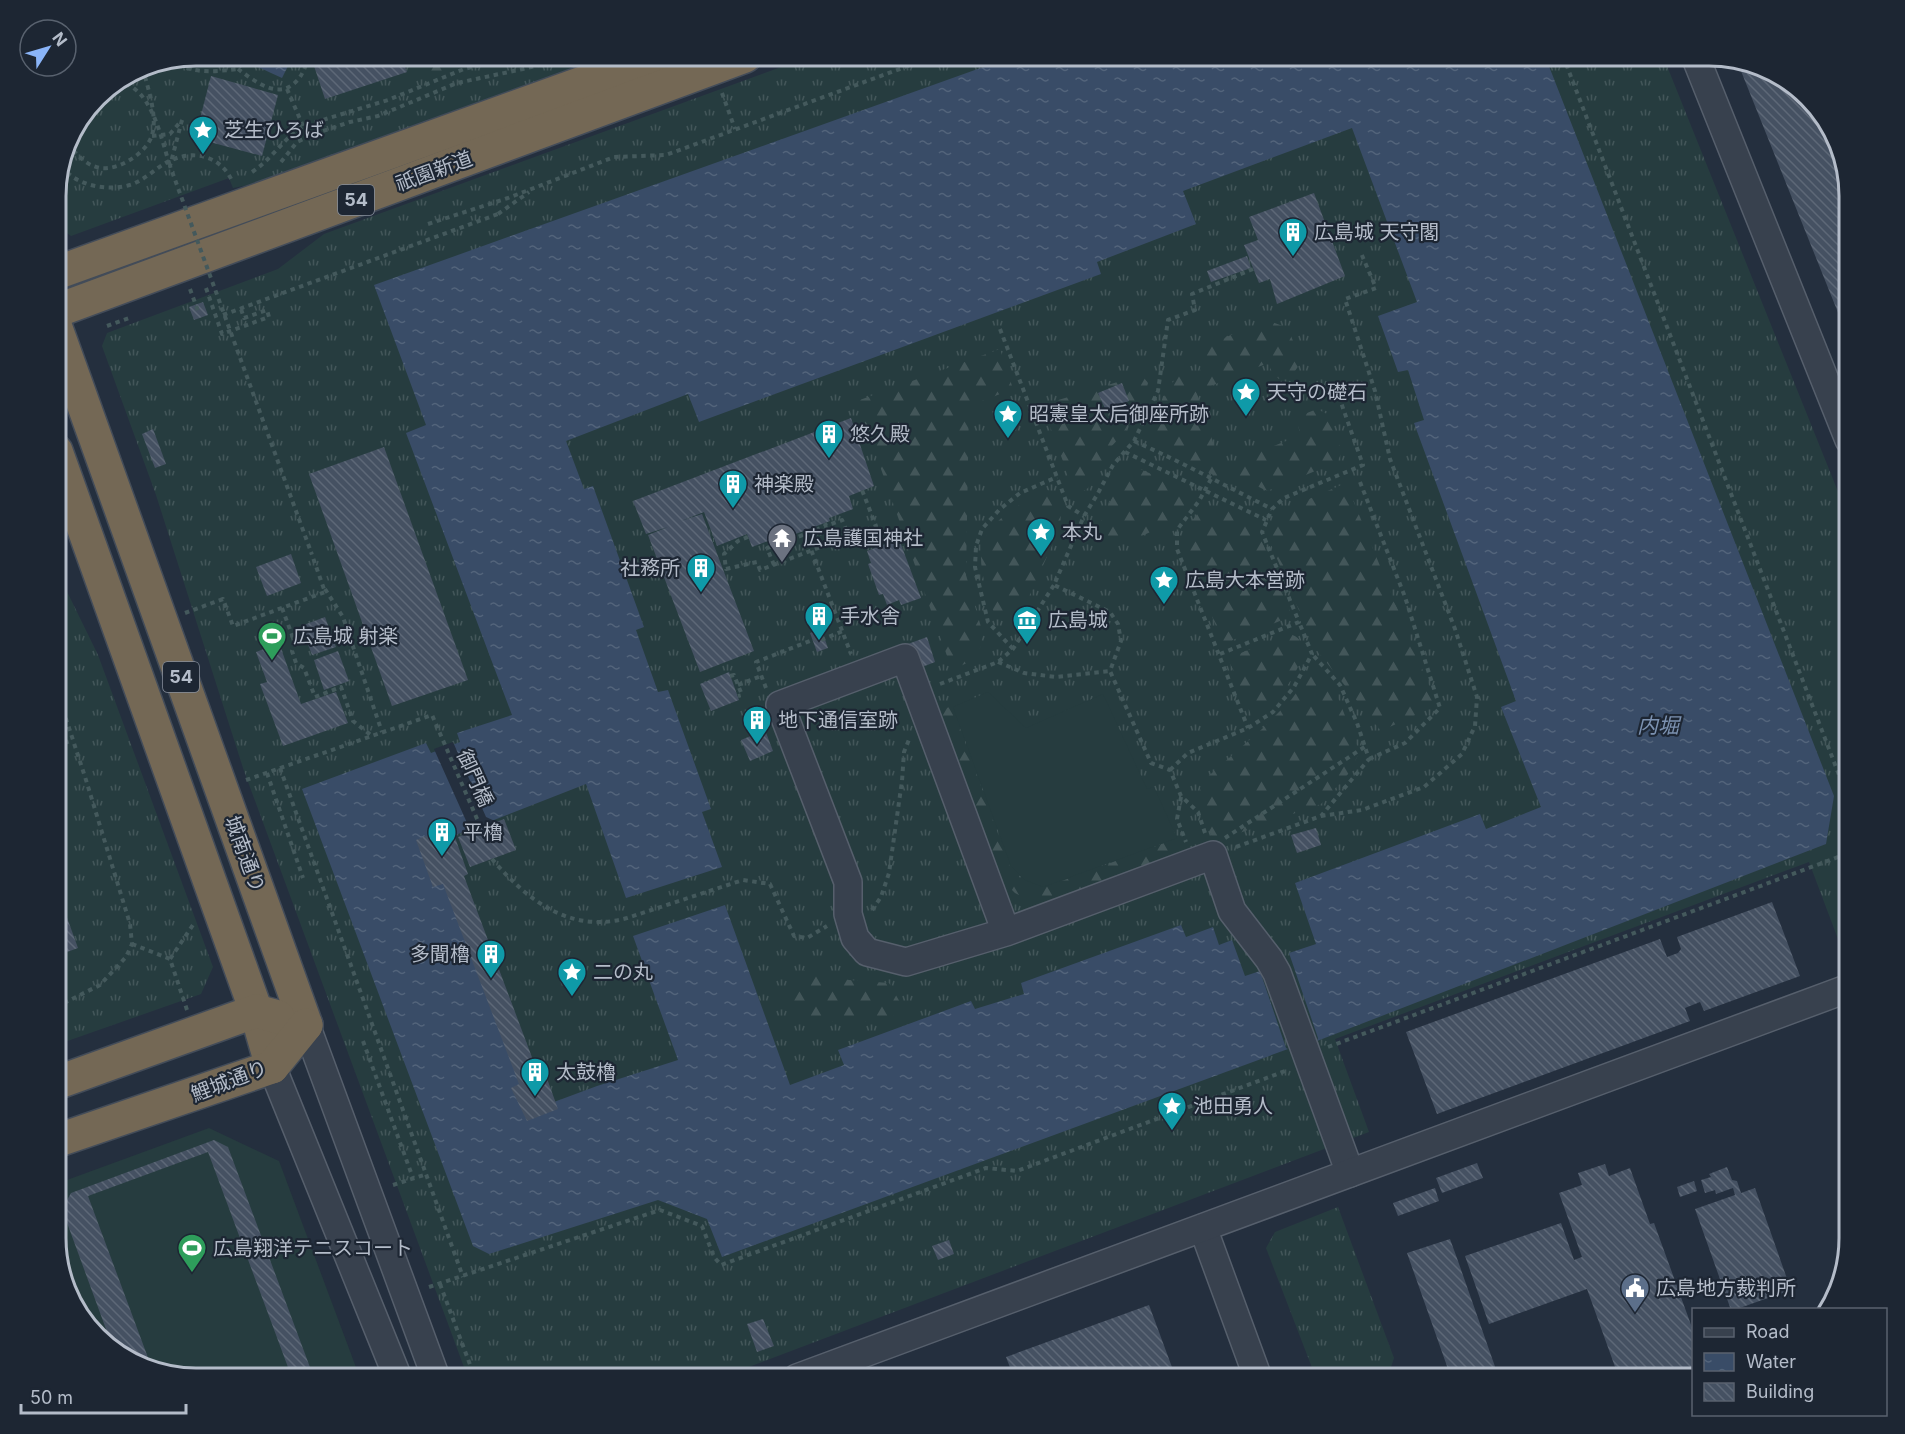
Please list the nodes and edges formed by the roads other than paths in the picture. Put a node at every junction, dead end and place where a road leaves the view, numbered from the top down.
1 (649, 66) edge
2 (650, 66) edge
3 (1699, 66) edge
4 (66, 270) edge
5 (66, 307) edge
6 (66, 356) edge
7 (1839, 409) edge
8 (66, 479) edge
9 (1006, 932) junction
10 (1839, 992) edge
11 (256, 1011) junction
12 (306, 1025) junction
13 (272, 1067) junction
14 (66, 1080) edge
15 (66, 1138) edge
16 (1350, 1173) junction
17 (1203, 1228) junction
18 (394, 1368) edge
19 (431, 1368) edge
20 (824, 1368) edge
21 (1254, 1368) edge

1 - 4 highway, 祇園新道 / 54
2 - 5 highway, 祇園新道 / 54
3 - 7 street
6 - 12 highway, 城南通り / 54
8 - 11 highway, 54
9 - 9 street
9 - 16 street
10 - 16 street
11 - 12 highway
11 - 13 highway
11 - 14 highway
12 - 13 highway, 鯉城通り
12 - 19 street, 城南通り
13 - 15 highway, 鯉城通り
13 - 18 street
16 - 17 street
17 - 20 street
17 - 21 street

